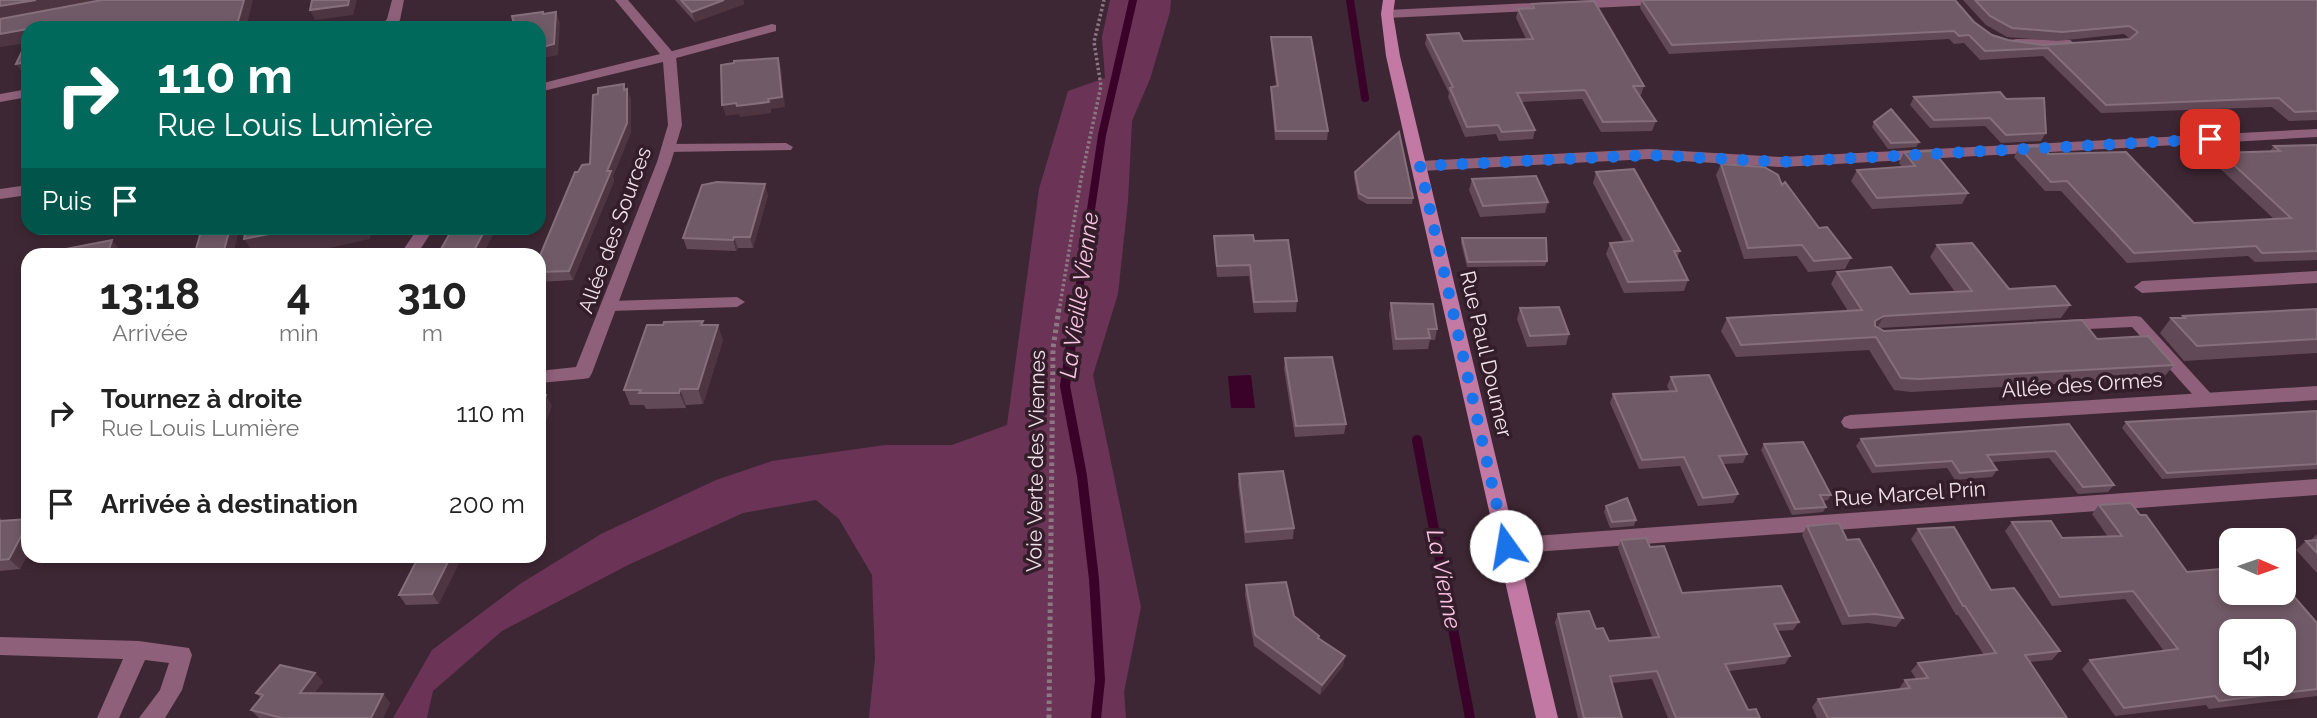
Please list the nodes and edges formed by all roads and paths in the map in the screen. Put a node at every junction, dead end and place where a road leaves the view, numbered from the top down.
1 (398, 0) edge
2 (621, 0) edge
3 (1104, 0) edge
4 (1675, 0) edge
5 (1388, 7) edge
6 (392, 21) edge
7 (772, 28) dead end
8 (2003, 41) edge
9 (2085, 43) edge
10 (669, 56) junction
11 (546, 86) edge
12 (21, 94) edge
13 (0, 99) edge
14 (2317, 133) edge
15 (786, 147) dead end
16 (668, 148) junction
17 (1420, 166) junction
18 (21, 191) edge
19 (0, 194) edge
20 (2317, 277) edge
21 (2141, 287) dead end
22 (737, 302) dead end
23 (610, 306) junction
24 (2054, 326) edge
25 (546, 376) edge
26 (2317, 393) edge
27 (2207, 400) junction
28 (1850, 422) dead end
29 (2317, 488) edge
30 (1506, 546) junction
31 (0, 646) edge
32 (139, 650) junction
33 (108, 718) edge
34 (150, 718) edge
35 (1049, 718) edge
36 (1547, 718) edge

1 - 6 street
2 - 10 street
3 - 35 path, Voie Verte des Viennes
4 - 5 street
5 - 17 street, Rue Paul Doumer
7 - 10 lane
8 - 9 lane
10 - 11 street
10 - 16 street, Allée des Sources
12 - 13 street
14 - 17 street
15 - 16 lane
16 - 23 street, Allée des Sources
17 - 30 street, Rue Paul Doumer
18 - 19 street
20 - 21 street
22 - 23 lane
23 - 25 street, Allée des Sources
24 - 27 lane
26 - 27 street, Allée des Ormes
27 - 28 street, Allée des Ormes
29 - 30 street, Rue Marcel Prin
30 - 36 street, Rue Paul Doumer
31 - 32 street
32 - 33 street
32 - 34 street

